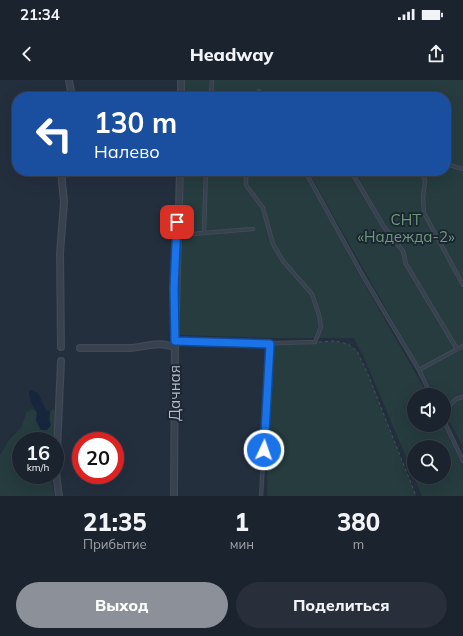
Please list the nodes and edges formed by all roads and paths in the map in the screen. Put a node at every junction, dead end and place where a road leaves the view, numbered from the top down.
1 (70, 80) edge
2 (181, 80) edge
3 (212, 80) edge
4 (70, 92) edge
5 (181, 92) edge
6 (211, 92) edge
7 (451, 165) edge
8 (463, 169) edge
9 (61, 176) edge
10 (180, 176) edge
11 (180, 176) edge
12 (206, 176) edge
13 (246, 176) edge
14 (308, 176) edge
15 (354, 176) edge
16 (424, 176) edge
17 (253, 229) dead end
18 (204, 232) junction
19 (176, 236) junction
20 (463, 285) edge
21 (175, 341) joint
22 (315, 342) junction
23 (270, 344) junction
24 (463, 346) edge
25 (61, 347) dead end
26 (80, 348) dead end
27 (175, 348) junction
28 (457, 349) junction
29 (61, 361) dead end
30 (418, 370) junction
31 (427, 388) edge
32 (463, 397) edge
33 (451, 404) edge
34 (450, 432) edge
35 (463, 461) edge
36 (59, 496) edge
37 (174, 496) edge
38 (261, 496) edge
39 (416, 496) edge

1 - 4 street
2 - 5 street
3 - 6 lane
7 - 8 lane
9 - 25 street
10 - 19 street
11 - 27 street, Дачная
12 - 18 lane
13 - 22 lane
14 - 30 lane
15 - 28 lane
16 - 20 lane
17 - 18 lane
18 - 19 lane
19 - 21 street
21 - 23 lane
22 - 23 lane
22 - 39 path
23 - 38 lane
24 - 28 lane
26 - 27 street
27 - 37 street, Дачная
28 - 30 lane
29 - 36 street
30 - 31 lane
32 - 33 lane
34 - 35 lane

